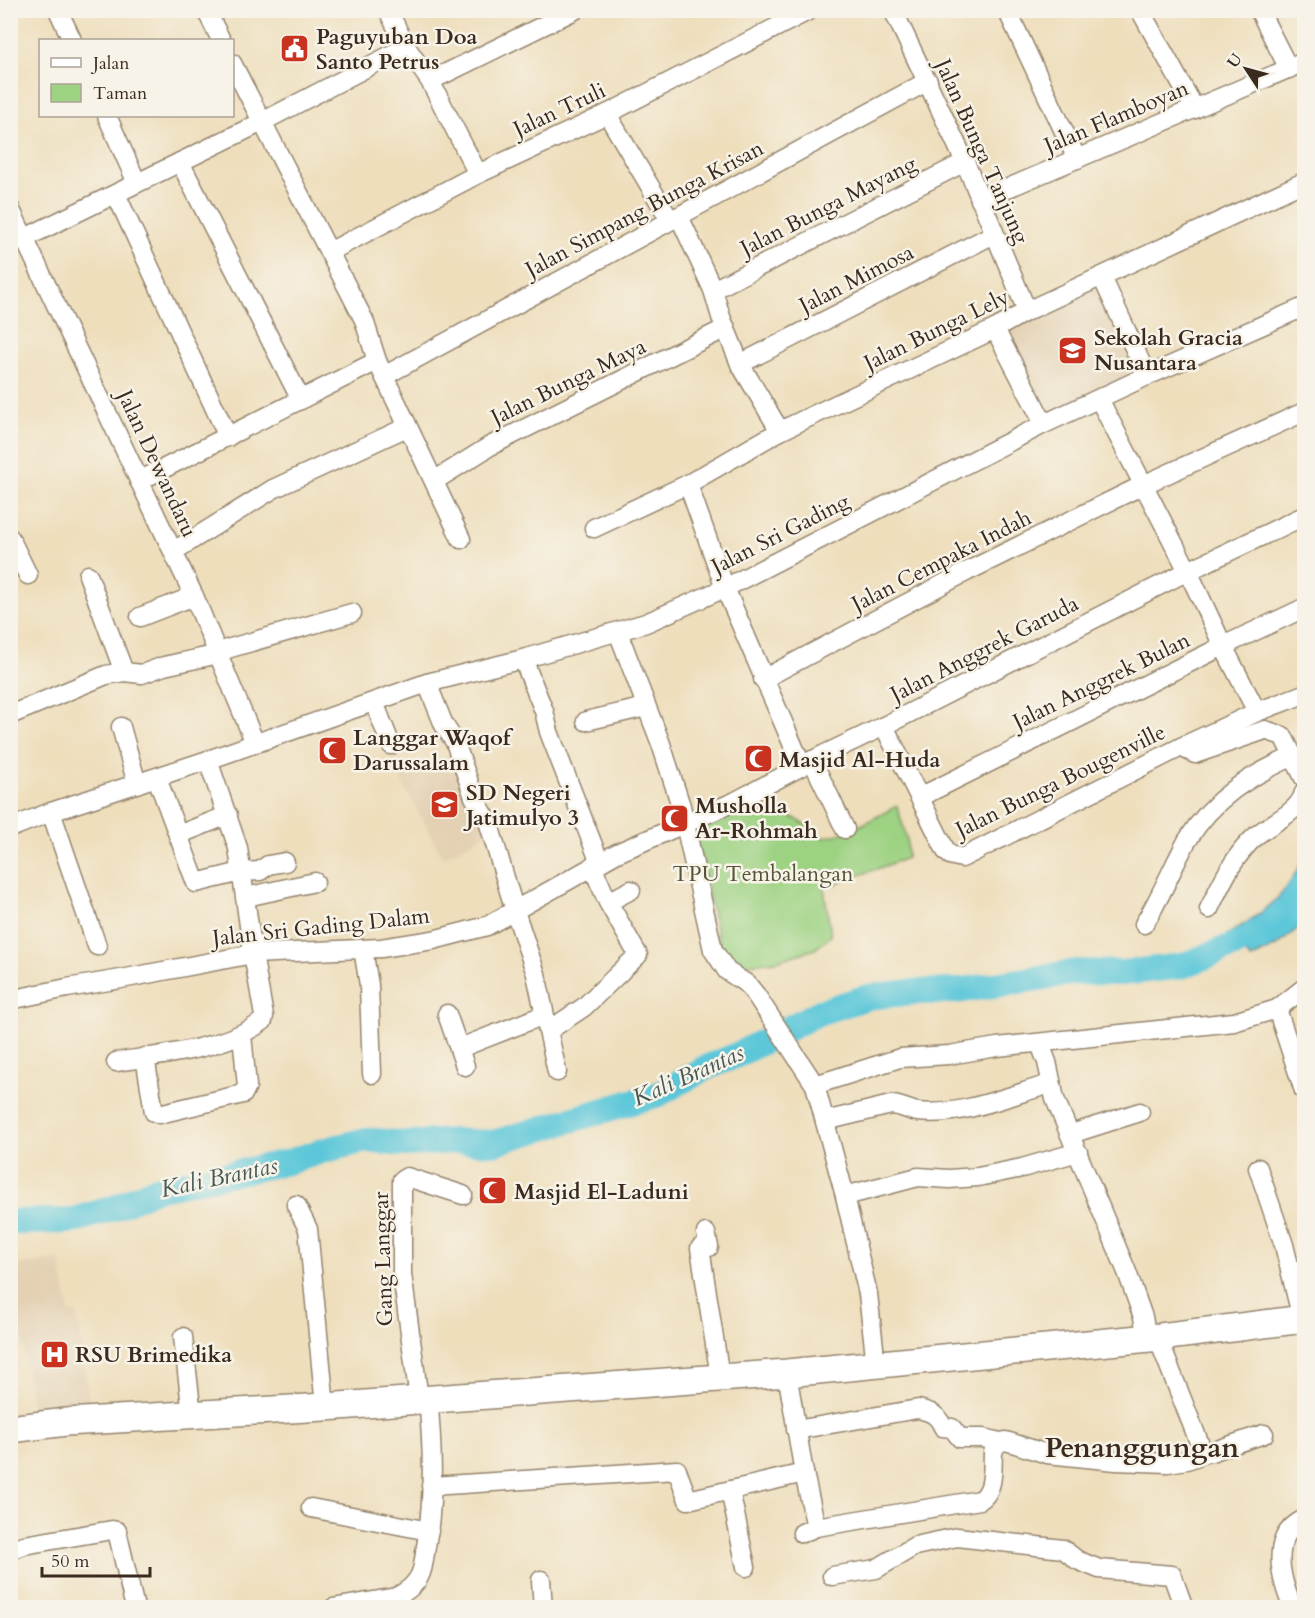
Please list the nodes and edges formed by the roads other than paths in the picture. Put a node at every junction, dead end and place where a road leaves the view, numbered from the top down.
1 (57, 10) edge
2 (206, 10) edge
3 (388, 10) edge
4 (575, 10) edge
5 (810, 10) edge
6 (893, 10) edge
7 (1007, 10) edge
8 (1140, 10) edge
9 (1259, 10) edge
10 (72, 39) edge
11 (220, 39) edge
12 (406, 47) junction
13 (1297, 65) edge
14 (234, 67) edge
15 (430, 81) junction
16 (928, 81) junction
17 (1195, 109) junction
18 (607, 114) junction
19 (107, 117) edge
20 (262, 122) junction
21 (1077, 159) junction
22 (180, 162) junction
23 (965, 162) junction
24 (478, 174) junction
25 (1305, 182) edge
26 (137, 183) junction
27 (116, 194) junction
28 (980, 200) junction
29 (10, 208) edge
30 (675, 218) junction
31 (994, 234) junction
32 (25, 238) junction
33 (329, 252) junction
34 (1102, 278) junction
35 (713, 290) junction
36 (1305, 307) edge
37 (1027, 311) junction
38 (726, 328) junction
39 (995, 329) junction
40 (740, 364) junction
41 (380, 368) junction
42 (1147, 376) junction
43 (1099, 399) junction
44 (301, 400) junction
45 (1305, 412) edge
46 (1044, 424) junction
47 (407, 427) junction
48 (780, 430) junction
49 (228, 436) junction
50 (139, 481) junction
51 (434, 481) junction
52 (688, 484) junction
53 (1143, 485) junction
54 (1305, 516) edge
55 (594, 528) dead end
56 (10, 538) edge
57 (461, 539) dead end
58 (174, 550) junction
59 (1188, 571) junction
60 (28, 575) dead end
61 (88, 575) dead end
62 (725, 588) junction
63 (194, 596) junction
64 (1305, 608) edge
65 (352, 613) dead end
66 (140, 617) dead end
67 (618, 632) junction
68 (1223, 646) junction
69 (219, 654) junction
70 (523, 659) junction
71 (124, 672) junction
72 (763, 679) junction
73 (427, 683) junction
74 (1305, 694) edge
75 (374, 702) junction
76 (646, 707) junction
77 (1257, 712) junction
78 (10, 715) edge
79 (586, 721) dead end
80 (884, 726) junction
81 (121, 728) dead end
82 (255, 743) junction
83 (391, 745) dead end
84 (1181, 747) junction
85 (1294, 756) junction
86 (208, 760) junction
87 (807, 763) junction
88 (1305, 777) edge
89 (158, 778) junction
90 (137, 784) junction
91 (1305, 792) edge
92 (920, 797) junction
93 (51, 812) junction
94 (228, 815) junction
95 (686, 822) junction
96 (10, 828) edge
97 (845, 829) dead end
98 (178, 835) junction
99 (285, 862) dead end
100 (596, 864) junction
101 (241, 872) junction
102 (315, 882) dead end
103 (631, 890) dead end
104 (246, 897) junction
105 (608, 902) junction
106 (1209, 909) dead end
107 (515, 911) junction
108 (1144, 924) dead end
109 (97, 946) dead end
110 (363, 949) junction
111 (253, 954) junction
112 (1305, 988) edge
113 (10, 1000) edge
114 (1277, 1009) junction
115 (447, 1014) dead end
116 (546, 1023) junction
117 (242, 1035) junction
118 (1040, 1044) junction
119 (145, 1057) junction
120 (116, 1062) dead end
121 (558, 1072) dead end
122 (372, 1074) dead end
123 (1050, 1084) junction
124 (815, 1085) junction
125 (1305, 1091) edge
126 (1140, 1112) dead end
127 (825, 1121) junction
128 (1071, 1134) junction
129 (1078, 1152) junction
130 (1258, 1168) dead end
131 (463, 1195) dead end
132 (845, 1196) junction
133 (296, 1205) dead end
134 (706, 1233) dead end
135 (1303, 1319) edge
136 (183, 1336) dead end
137 (1154, 1337) junction
138 (876, 1365) junction
139 (787, 1373) junction
140 (720, 1377) junction
141 (424, 1399) junction
142 (325, 1407) junction
143 (192, 1415) junction
144 (10, 1429) edge
145 (796, 1430) junction
146 (1264, 1434) dead end
147 (1000, 1442) junction
148 (1206, 1453) junction
149 (804, 1473) junction
150 (431, 1486) junction
151 (730, 1490) junction
152 (311, 1508) dead end
153 (1305, 1519) edge
154 (429, 1531) junction
155 (10, 1550) edge
156 (746, 1567) dead end
157 (832, 1576) dead end
158 (541, 1580) dead end
159 (135, 1608) edge
160 (333, 1608) edge
161 (543, 1608) edge
162 (1184, 1608) edge
163 (1293, 1608) edge

1 - 10 street
2 - 11 street
3 - 12 street
4 - 15 street
5 - 18 street, Jalan Truli
6 - 16 street, Jalan Bunga Tanjung
7 - 21 street
8 - 17 street
9 - 13 street
12 - 15 street
12 - 20 street
13 - 17 street, Jalan Flamboyan
14 - 20 street
15 - 24 street
16 - 23 street, Jalan Bunga Tanjung
16 - 30 street, Jalan Simpang Bunga Krisan
17 - 21 street, Jalan Flamboyan
18 - 24 street, Jalan Truli
18 - 30 street
19 - 26 street
20 - 22 street
20 - 33 street
21 - 28 street, Jalan Flamboyan
22 - 26 street
22 - 44 street
23 - 28 street, Jalan Bunga Tanjung
23 - 35 street, Jalan Bunga Mayang
24 - 33 street, Jalan Truli
25 - 34 street, Jalan Bunga Lely
26 - 27 street
27 - 32 street
27 - 49 street
28 - 31 street, Jalan Bunga Tanjung
29 - 32 street, Jalan Dewandaru
30 - 35 street
30 - 41 street, Jalan Simpang Bunga Krisan
31 - 37 street, Jalan Bunga Tanjung
31 - 40 street, Jalan Mimosa
32 - 50 street, Jalan Dewandaru
33 - 41 street
34 - 37 street, Jalan Bunga Lely
34 - 42 street
35 - 38 street
36 - 42 street, Jalan Sri Gading
37 - 39 street, Jalan Bunga Lely
38 - 40 street
38 - 51 street, Jalan Bunga Maya
39 - 46 street
39 - 48 street, Jalan Bunga Lely
40 - 48 street
41 - 44 street, Jalan Simpang Bunga Krisan
41 - 47 street
42 - 43 street, Jalan Sri Gading
43 - 46 street, Jalan Sri Gading
43 - 53 street
44 - 49 street, Jalan Simpang Bunga Krisan
45 - 53 street, Jalan Cempaka Indah
46 - 62 street, Jalan Sri Gading
47 - 51 street
47 - 58 street
48 - 52 street, Jalan Bunga Lely
49 - 50 street, Jalan Simpang Bunga Krisan
50 - 58 street, Jalan Dewandaru
51 - 57 street
52 - 55 street, Jalan Bunga Lely
52 - 62 street
53 - 59 street
53 - 72 street, Jalan Cempaka Indah
54 - 59 street, Jalan Anggrek Garuda
56 - 60 street
58 - 63 street, Jalan Dewandaru
59 - 68 street
59 - 80 street, Jalan Anggrek Garuda
61 - 71 street
62 - 67 street, Jalan Sri Gading
62 - 72 street
63 - 66 street
63 - 69 street, Jalan Dewandaru
64 - 68 street, Jalan Anggrek Bulan
65 - 69 street
67 - 70 street, Jalan Sri Gading
67 - 76 street
68 - 77 street
68 - 92 street, Jalan Anggrek Bulan
69 - 71 street
69 - 82 street, Jalan Dewandaru
70 - 73 street, Jalan Sri Gading
70 - 100 street
71 - 78 street
72 - 87 street
73 - 75 street, Jalan Sri Gading
73 - 107 street
74 - 77 street, Jalan Bunga Bougenville
75 - 82 street, Jalan Sri Gading
75 - 83 street
76 - 79 street
76 - 95 street
77 - 84 street, Jalan Bunga Bougenville
80 - 87 street, Jalan Anggrek Garuda
80 - 92 street, Jalan Bunga Bougenville
81 - 90 street
82 - 86 street, Jalan Sri Gading
84 - 85 street
84 - 92 street, Jalan Bunga Bougenville
85 - 88 street
85 - 108 street
86 - 89 street, Jalan Sri Gading
86 - 94 street
87 - 95 street, Jalan Anggrek Garuda
87 - 97 street
89 - 90 street, Jalan Sri Gading
89 - 98 street
90 - 93 street, Jalan Sri Gading
91 - 106 street
93 - 96 street, Jalan Sri Gading
93 - 109 street
94 - 98 street
94 - 101 street
95 - 100 street, Jalan Sri Gading Dalam
95 - 124 street
98 - 101 street
99 - 101 street
100 - 105 street
100 - 107 street, Jalan Sri Gading Dalam
101 - 104 street
102 - 104 street
103 - 105 street
104 - 111 street
105 - 116 street
107 - 110 street, Jalan Sri Gading Dalam
107 - 116 street
110 - 111 street, Jalan Sri Gading Dalam
110 - 122 street
111 - 113 street, Jalan Sri Gading Dalam
111 - 117 street
112 - 114 street
114 - 118 street
114 - 125 street
115 - 116 street
116 - 121 street
117 - 119 street
117 - 119 street
118 - 123 street
118 - 124 street
119 - 120 street
123 - 127 street
123 - 128 street
124 - 127 street
126 - 128 street
127 - 132 street
128 - 129 street
129 - 132 street
129 - 137 street
130 - 135 street
131 - 141 street, Gang Langgar
132 - 138 street
133 - 142 street
134 - 140 street
135 - 137 main road
136 - 143 street
137 - 138 main road
137 - 148 street
138 - 139 main road
139 - 140 main road
139 - 145 street
140 - 141 main road
141 - 142 main road
141 - 150 street
142 - 143 main road
143 - 144 main road
145 - 147 street
145 - 149 street
146 - 148 street
147 - 148 street
147 - 149 street
149 - 151 street
150 - 151 street
150 - 154 street
151 - 156 street
152 - 154 street
153 - 163 street
154 - 160 street
155 - 159 street
157 - 162 street
158 - 161 street

